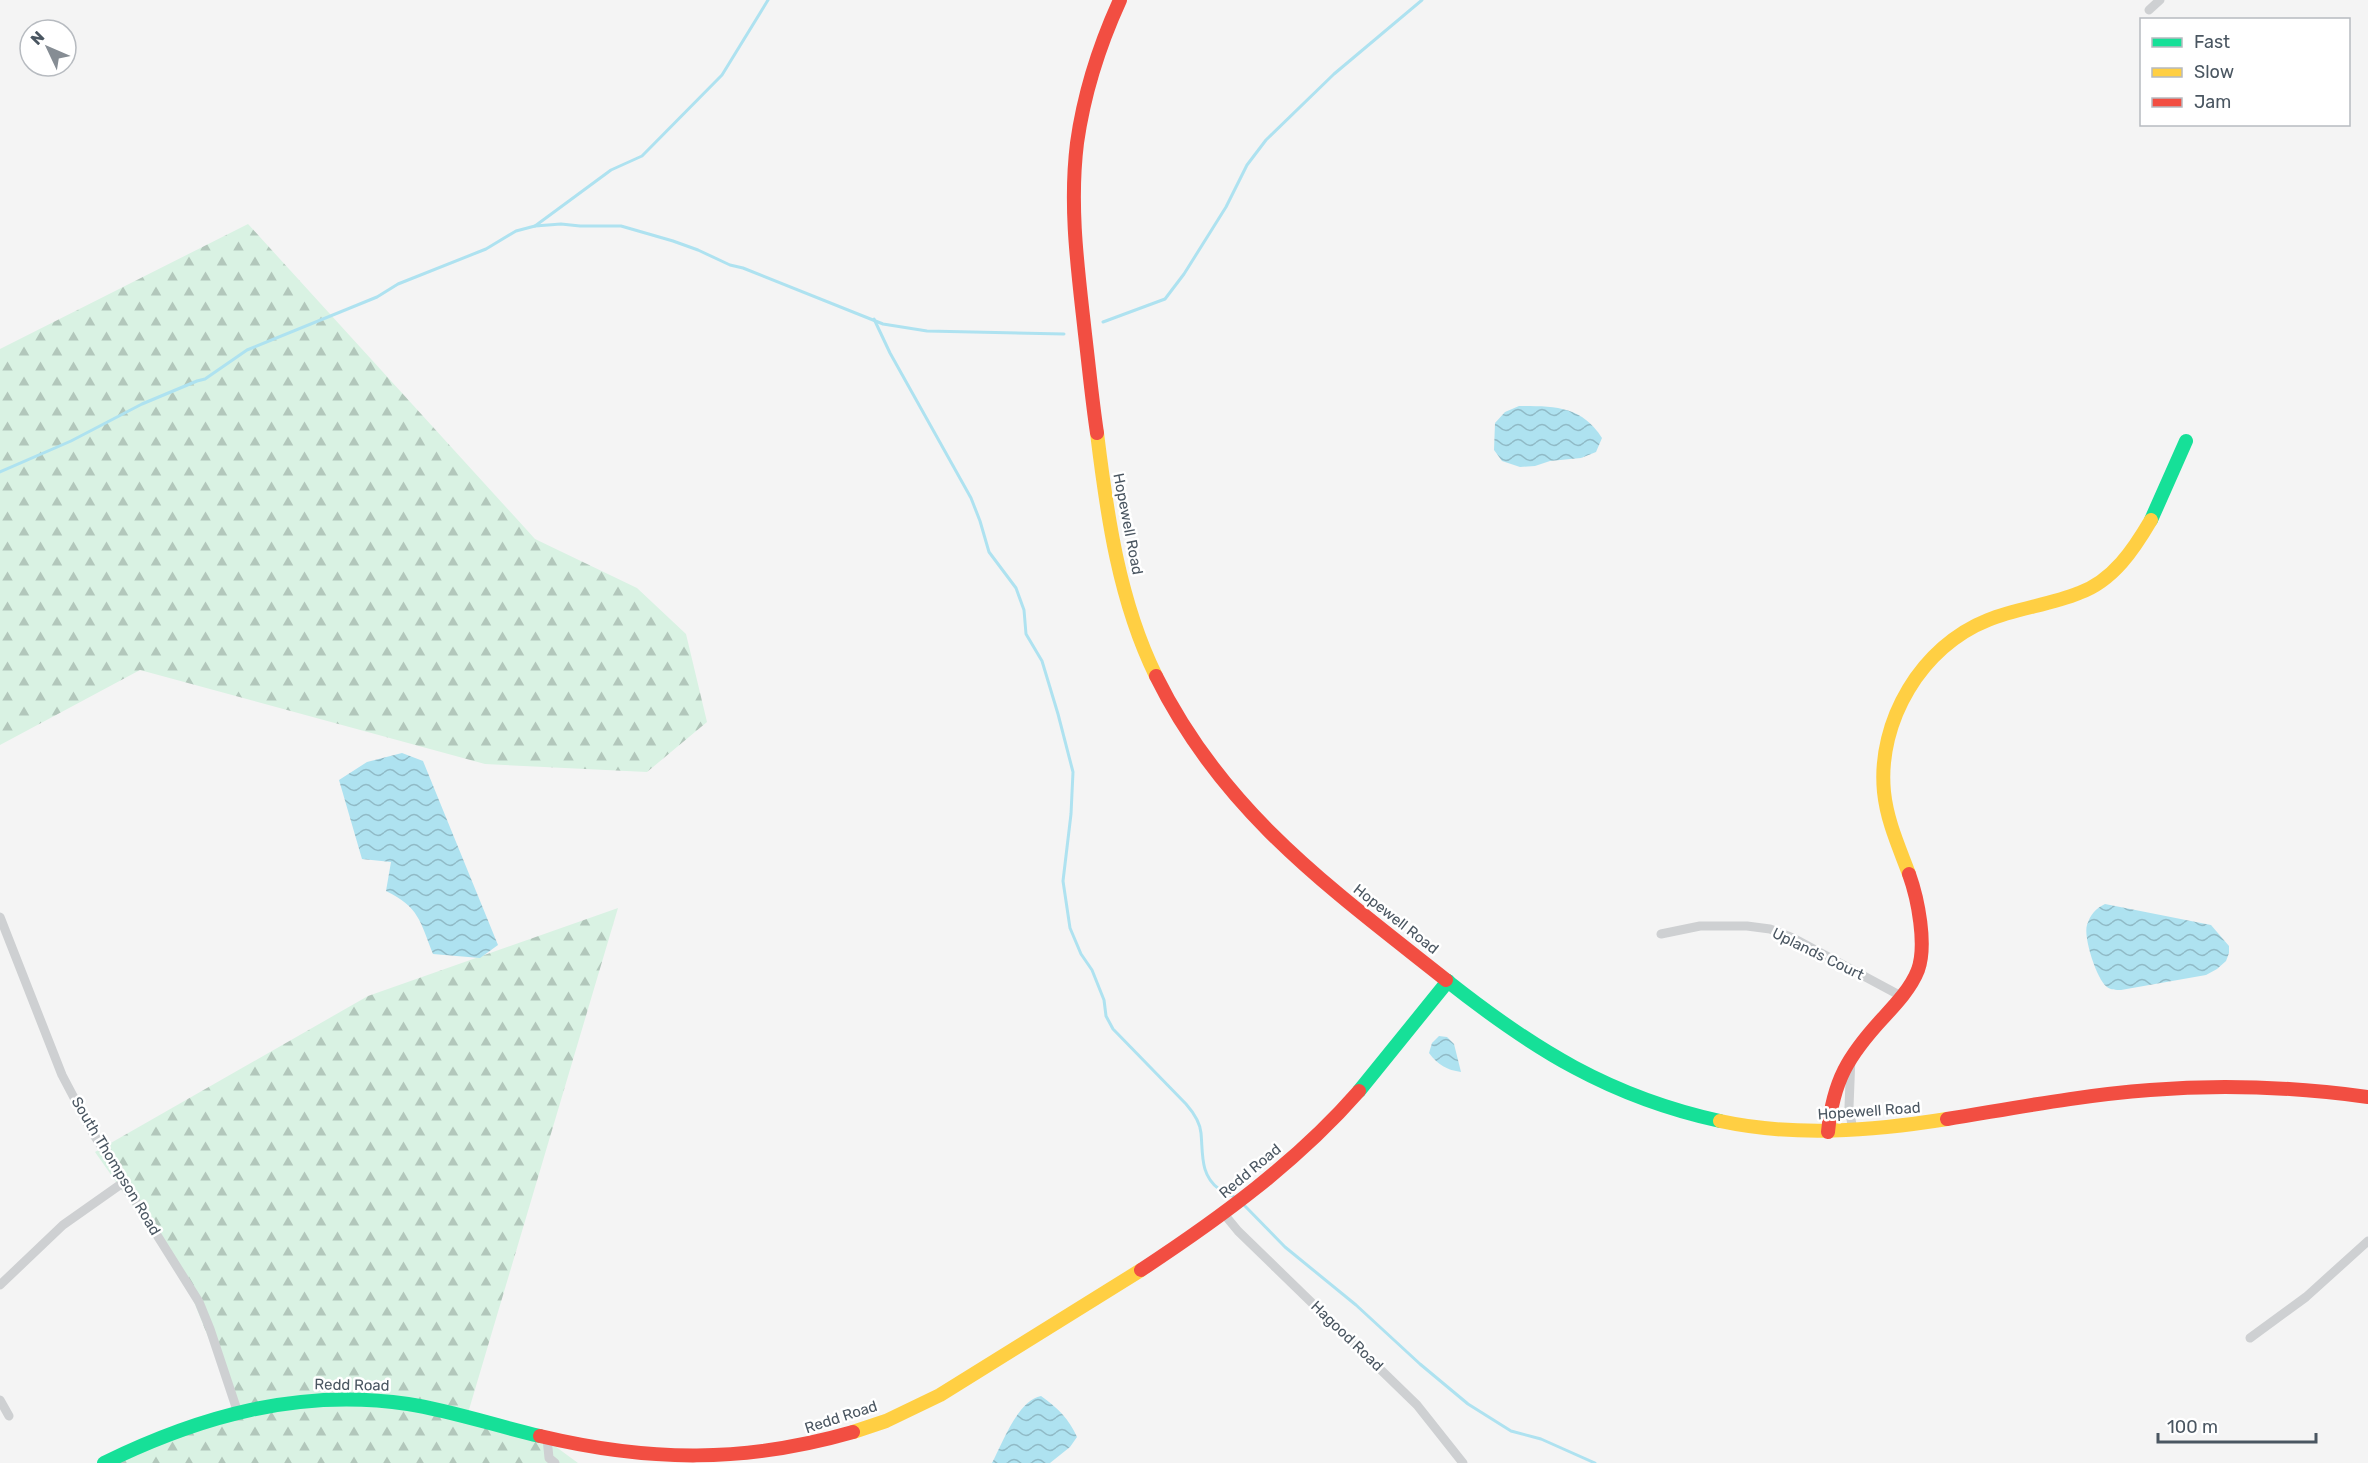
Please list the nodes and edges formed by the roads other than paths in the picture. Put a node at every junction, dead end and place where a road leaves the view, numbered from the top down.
1 (1120, 0) edge
2 (2160, 0) edge
3 (2149, 10) dead end
4 (2186, 441) dead end
5 (0, 917) edge
6 (1661, 934) dead end
7 (1448, 981) junction
8 (1901, 996) junction
9 (1851, 1056) junction
10 (2368, 1097) edge
11 (1853, 1131) junction
12 (1828, 1132) junction
13 (124, 1182) junction
14 (1224, 1214) junction
15 (2368, 1241) edge
16 (0, 1285) edge
17 (2250, 1338) dead end
18 (0, 1400) edge
19 (237, 1410) junction
20 (9, 1416) dead end
21 (547, 1438) junction
22 (104, 1463) edge
23 (555, 1463) edge
24 (1463, 1463) edge

1 - 7 street, Hopewell Road
2 - 3 street
4 - 8 street
5 - 13 street, South Thompson Road
6 - 8 street, Uplands Court
7 - 12 street, Hopewell Road
7 - 14 street, Redd Road
8 - 9 street
9 - 11 street
9 - 12 street
10 - 11 street, Hopewell Road
11 - 12 street, Hopewell Road
13 - 16 street
13 - 19 street, South Thompson Road
14 - 21 street, Redd Road
14 - 24 street, Hagood Road
15 - 17 street
18 - 20 street
19 - 21 street, Redd Road
19 - 22 street, Redd Road
21 - 23 street

